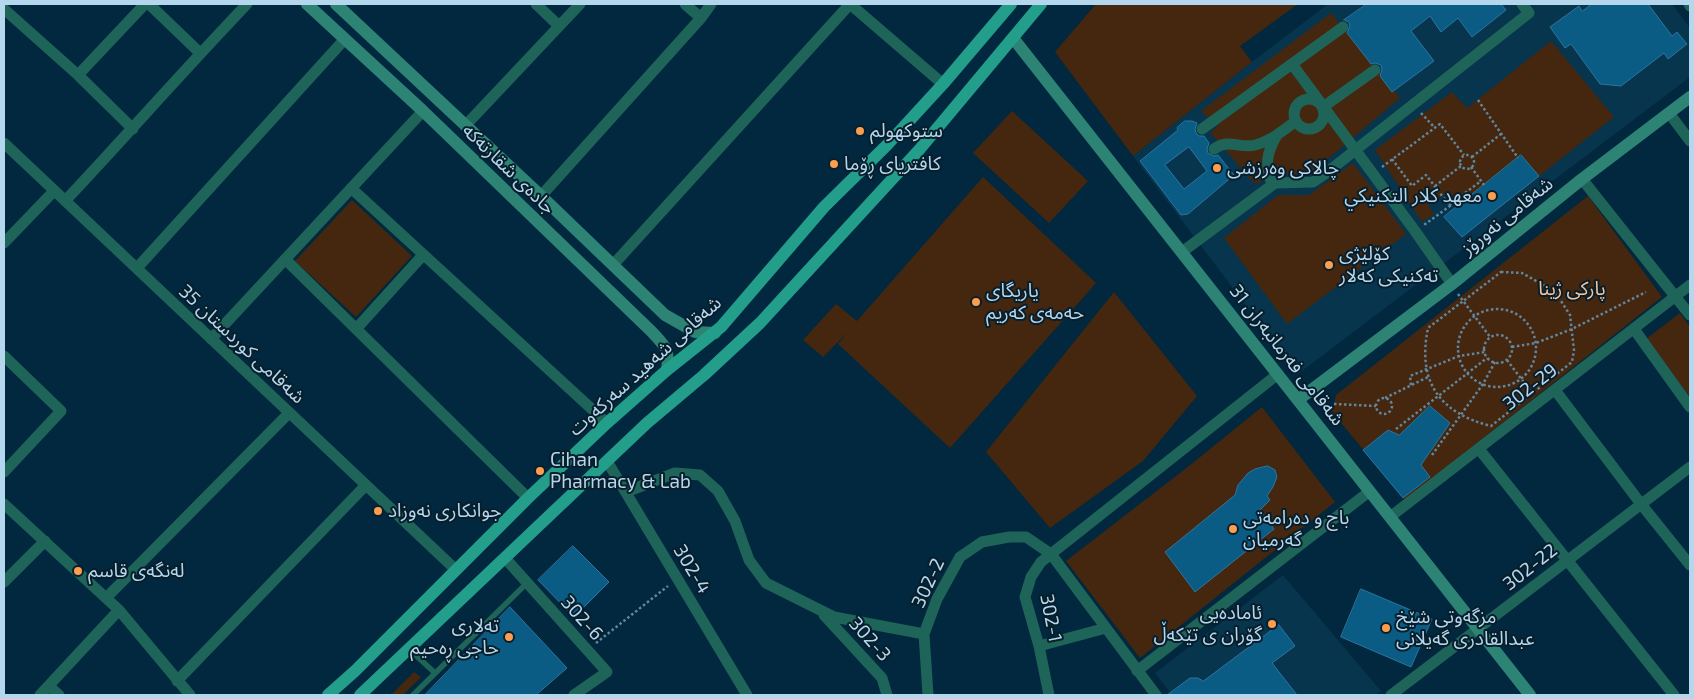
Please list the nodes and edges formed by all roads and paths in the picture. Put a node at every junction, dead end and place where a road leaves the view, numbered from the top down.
1 (147, 4) edge
2 (247, 4) edge
3 (307, 4) edge
4 (336, 4) edge
5 (536, 4) edge
6 (580, 4) edge
7 (685, 4) edge
8 (711, 4) edge
9 (850, 4) edge
10 (1008, 4) edge
11 (1041, 4) edge
12 (1522, 4) edge
13 (4, 9) edge
14 (701, 18) junction
15 (559, 26) junction
16 (1343, 27) dead end
17 (1013, 38) junction
18 (344, 40) junction
19 (200, 53) junction
20 (1292, 64) junction
21 (1375, 70) dead end
22 (78, 75) junction
23 (943, 84) junction
24 (1690, 97) edge
25 (1478, 100) dead end
26 (1414, 104) junction
27 (1323, 107) junction
28 (423, 111) junction
29 (1669, 113) junction
30 (1296, 121) junction
31 (465, 126) junction
32 (1435, 128) junction
33 (133, 129) junction
34 (1202, 129) dead end
35 (1501, 134) junction
36 (1277, 135) junction
37 (1690, 141) edge
38 (4, 143) edge
39 (1214, 149) dead end
40 (1355, 150) junction
41 (1464, 155) junction
42 (1472, 157) junction
43 (1518, 158) dead end
44 (1392, 160) junction
45 (1461, 166) junction
46 (1471, 167) junction
47 (1373, 174) junction
48 (1582, 179) junction
49 (1481, 181) junction
50 (1272, 185) junction
51 (1484, 185) dead end
52 (1435, 186) junction
53 (351, 188) junction
54 (54, 190) junction
55 (541, 196) junction
56 (65, 201) junction
57 (1449, 205) junction
58 (1415, 232) junction
59 (4, 243) edge
60 (1182, 252) junction
61 (424, 255) junction
62 (284, 259) junction
63 (614, 264) junction
64 (137, 268) junction
65 (1452, 284) junction
66 (1690, 285) edge
67 (1646, 292) dead end
68 (1676, 296) junction
69 (1463, 301) junction
70 (665, 315) junction
71 (1690, 315) edge
72 (1475, 316) junction
73 (356, 329) junction
74 (1572, 329) junction
75 (1634, 329) junction
76 (651, 331) junction
77 (715, 332) junction
78 (1490, 337) junction
79 (211, 339) junction
80 (1536, 343) junction
81 (1512, 347) junction
82 (1484, 352) junction
83 (4, 356) edge
84 (1459, 356) junction
85 (1487, 358) junction
86 (1506, 360) junction
87 (1495, 362) junction
88 (1426, 369) junction
89 (668, 370) junction
90 (1468, 373) junction
91 (1278, 374) junction
92 (1428, 377) junction
93 (1522, 378) junction
94 (1483, 384) junction
95 (1411, 385) junction
96 (1555, 390) junction
97 (1439, 396) junction
98 (1385, 398) junction
99 (1536, 398) junction
100 (1298, 400) junction
101 (1334, 404) dead end
102 (1376, 406) junction
103 (1690, 407) edge
104 (290, 413) junction
105 (1460, 415) junction
106 (607, 423) junction
107 (1396, 429) dead end
108 (1479, 449) junction
109 (1432, 455) dead end
110 (607, 461) junction
111 (1690, 467) edge
112 (4, 472) edge
113 (366, 485) junction
114 (1370, 491) junction
115 (626, 492) junction
116 (528, 498) junction
117 (4, 504) edge
118 (1642, 504) junction
119 (1390, 517) junction
120 (44, 541) junction
121 (1051, 554) junction
122 (505, 558) junction
123 (1568, 560) junction
124 (1690, 565) edge
125 (456, 570) junction
126 (678, 578) junction
127 (4, 582) edge
128 (527, 583) junction
129 (106, 598) junction
130 (119, 610) junction
131 (820, 611) junction
132 (1106, 628) junction
133 (1478, 629) junction
134 (924, 634) junction
135 (1039, 646) junction
136 (410, 648) junction
137 (587, 650) junction
138 (1138, 671) junction
139 (435, 673) junction
140 (177, 681) junction
141 (49, 686) junction
142 (369, 690) edge
143 (40, 695) edge
144 (59, 695) edge
145 (190, 695) edge
146 (328, 695) edge
147 (360, 695) edge
148 (413, 695) edge
149 (574, 695) edge
150 (747, 695) edge
151 (887, 695) edge
152 (928, 695) edge
153 (1049, 695) edge
154 (1156, 695) edge
155 (1391, 695) edge
156 (1530, 695) edge
157 (1674, 695) edge

1 - 19 street
1 - 22 street
2 - 19 street
3 - 18 main road, جادەی شقارتەکە
4 - 31 main road, جادەی شقارتەکە
5 - 15 street
6 - 15 street
7 - 14 street
8 - 14 street
9 - 23 street
9 - 63 street
10 - 23 main road, شەقامی شەهید سەرکەوت
11 - 17 main road
12 - 26 street
13 - 22 street
14 - 55 street
15 - 31 street
16 - 20 street
17 - 60 main road, شەقامی فەرمانبەران 31
17 - 110 main road
18 - 28 main road, جادەی شقارتەکە
18 - 64 street
19 - 33 street
20 - 27 street
20 - 34 street
21 - 27 street
22 - 33 street
23 - 77 main road, شەقامی شەهید سەرکەوت
24 - 29 main road, شەقامی نەورۆز
25 - 35 path
26 - 32 path
26 - 40 street
27 - 30 street
27 - 30 street
27 - 40 street
28 - 53 street
28 - 76 main road, جادەی شقارتەکە
29 - 37 street
29 - 48 main road, شەقامی نەورۆز
30 - 36 street
31 - 55 main road, جادەی شقارتەکە
32 - 41 path
32 - 44 path
33 - 56 street
35 - 42 path
35 - 43 path
36 - 39 street
36 - 50 street
38 - 54 street, شەقامی کوردستان 35
40 - 47 street
40 - 50 street
41 - 42 path
41 - 45 path
42 - 46 path
44 - 47 path
44 - 52 path
45 - 46 path
45 - 52 path
46 - 49 path
47 - 58 street
48 - 65 main road, شەقامی نەورۆز
48 - 68 street
49 - 51 path
49 - 57 path
50 - 60 street
52 - 57 path
53 - 61 street
53 - 62 street
54 - 56 street, شەقامی کوردستان 35
54 - 59 street
55 - 63 main road, جادەی شقارتەکە
56 - 64 street, شەقامی کوردستان 35
57 - 58 path
58 - 65 street
60 - 91 main road, شەقامی فەرمانبەران 31
61 - 73 street
61 - 106 street
62 - 73 street
62 - 79 street
63 - 70 main road, جادەی شقارتەکە
64 - 79 street, شەقامی کوردستان 35
65 - 69 path
65 - 100 main road, شەقامی نەورۆز
66 - 68 street, 302-29
67 - 74 path
68 - 71 street
68 - 75 street, 302-29
69 - 72 path
69 - 74 path
69 - 88 path
70 - 76 main road
70 - 77 main road, جادەی شقارتەکە
72 - 78 path
72 - 80 path
72 - 84 path
73 - 116 street
74 - 80 path
74 - 99 path
75 - 96 street, 302-29
75 - 103 street
76 - 89 main road, جادەی شقارتەکە
77 - 89 main road, شەقامی شەهید سەرکەوت
78 - 81 path
78 - 82 path
79 - 104 street, شەقامی کوردستان 35
80 - 81 path
80 - 93 path
81 - 86 path
82 - 84 path
82 - 85 path
83 - 112 street
84 - 88 path
84 - 90 path
85 - 87 path
85 - 90 path
86 - 87 path
86 - 93 path
87 - 94 path
88 - 92 path
88 - 95 path
89 - 106 main road, شەقامی شەهید سەرکەوت
90 - 94 path
90 - 97 path
91 - 100 main road, شەقامی فەرمانبەران 31
91 - 121 street, 302-1
92 - 95 path
92 - 97 path
93 - 94 path
93 - 99 path
94 - 105 path
95 - 98 path
96 - 99 street, 302-29
96 - 118 street
97 - 105 path
97 - 107 path
98 - 102 path
98 - 102 path
99 - 105 path
99 - 108 street, 302-29
100 - 114 main road, شەقامی فەرمانبەران 31
101 - 102 path
104 - 113 street, شەقامی کوردستان 35
104 - 129 street
105 - 109 path
106 - 116 main road, شەقامی شەهید سەرکەوت
108 - 119 street, 302-29
108 - 123 street
110 - 115 street, 302-4
110 - 122 main road
111 - 118 street, 302-22
113 - 125 street, شەقامی کوردستان 35
113 - 140 street
114 - 119 main road, شەقامی فەرمانبەران 31
114 - 138 street
115 - 126 street, 302-4
115 - 131 street
116 - 125 main road, شەقامی شەهید سەرکەوت
117 - 120 street
118 - 123 street, 302-22
118 - 124 street
119 - 133 main road, شەقامی فەرمانبەران 31
120 - 127 street
120 - 129 street
121 - 132 street
121 - 134 street, 302-2
121 - 135 street, 302-1
122 - 128 street, 302-6
122 - 136 main road
123 - 133 street, 302-22
123 - 157 street
125 - 146 main road, شەقامی شەهید سەرکەوت
126 - 137 path
126 - 150 street, 302-4
128 - 137 street, 302-6
128 - 139 lane
129 - 130 street
130 - 140 street
130 - 141 street
131 - 134 street
131 - 151 street, 302-3
132 - 135 street
132 - 138 street
133 - 155 street, 302-22
133 - 156 main road, شەقامی فەرمانبەران 31
134 - 152 street, 302-2
135 - 153 street, 302-1
136 - 139 lane
136 - 142 main road
137 - 149 street, 302-6
138 - 154 street
139 - 148 lane
140 - 145 street
141 - 143 street
141 - 144 street
142 - 147 main road

